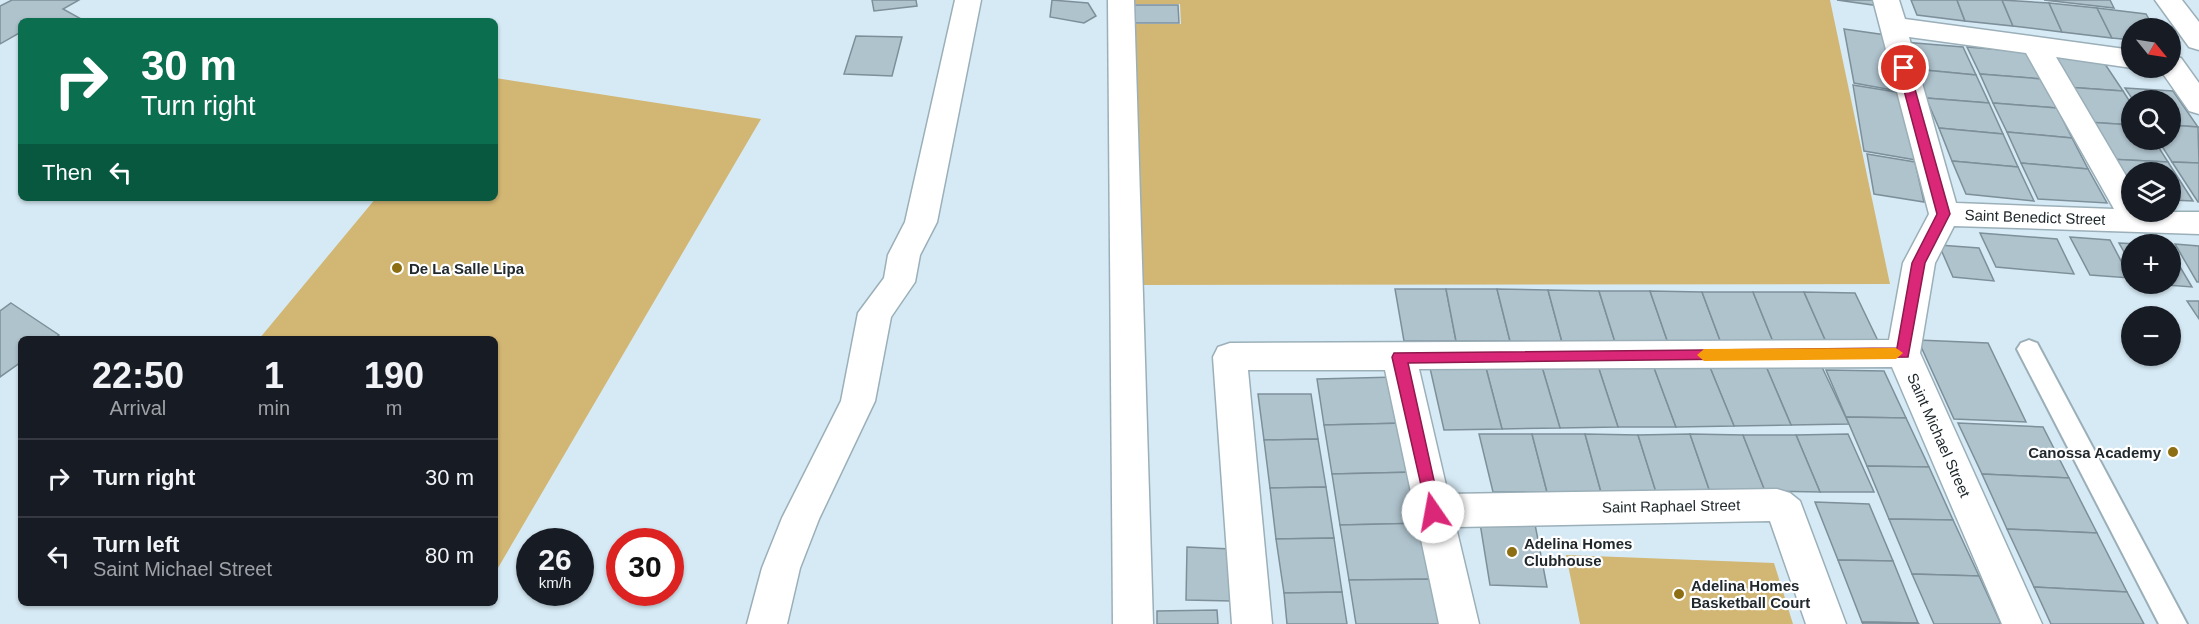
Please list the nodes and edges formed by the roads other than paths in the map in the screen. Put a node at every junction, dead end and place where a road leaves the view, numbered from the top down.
1 (968, 0) edge
2 (1121, 0) edge
3 (2168, 0) edge
4 (1889, 13) edge
5 (2199, 41) edge
6 (2036, 46) junction
7 (2121, 58) edge
8 (2181, 65) edge
9 (2199, 67) edge
10 (2181, 78) edge
11 (2199, 104) edge
12 (2121, 195) edge
13 (1944, 214) junction
14 (2121, 220) edge
15 (2168, 222) edge
16 (2199, 223) edge
17 (2029, 349) dead end
18 (1903, 353) junction
19 (1399, 357) junction
20 (1433, 512) junction
21 (767, 624) edge
22 (1133, 624) edge
23 (1252, 624) edge
24 (1459, 624) edge
25 (1826, 624) edge
26 (2022, 624) edge
27 (2173, 624) edge

1 - 21 street
2 - 22 street
3 - 5 street
4 - 6 street
4 - 13 street
6 - 7 street
6 - 12 street
8 - 9 street
10 - 11 street
13 - 14 street, Saint Benedict Street
13 - 18 street, Saint Michael Street
15 - 16 street, Saint Benedict Street
17 - 27 lane
18 - 19 street
18 - 26 street, Saint Michael Street
19 - 20 street
19 - 23 street
20 - 24 street
20 - 25 street, Saint Raphael Street

